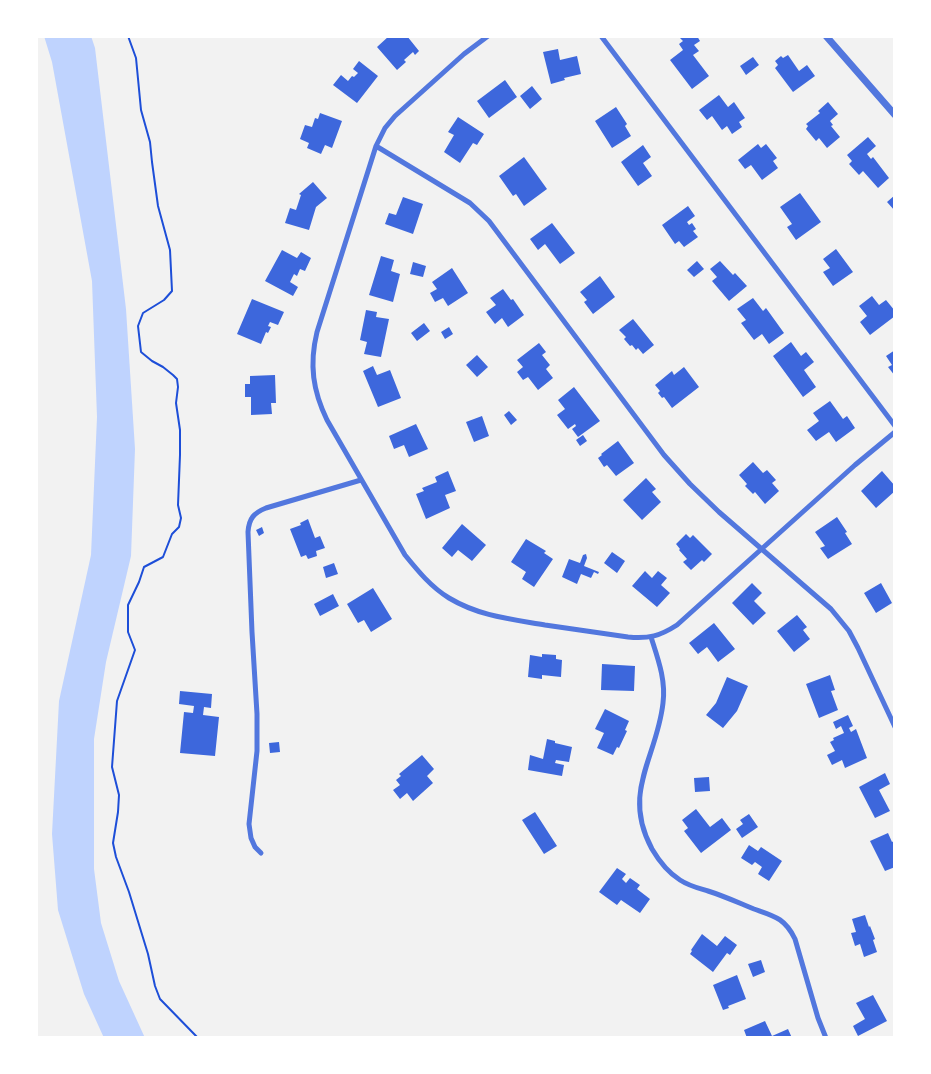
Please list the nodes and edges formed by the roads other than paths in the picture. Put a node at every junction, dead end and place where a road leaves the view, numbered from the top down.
1 (488, 36) edge
2 (601, 36) edge
3 (826, 36) edge
4 (895, 115) edge
5 (376, 146) junction
6 (895, 426) edge
7 (895, 432) edge
8 (361, 480) junction
9 (762, 549) junction
10 (651, 637) junction
11 (895, 727) edge
12 (261, 853) dead end
13 (826, 1038) edge

1 - 5 street
2 - 6 street
3 - 4 street
5 - 8 street
5 - 9 street
7 - 9 street
8 - 10 street
8 - 12 street
9 - 10 street
9 - 11 street
10 - 13 street

